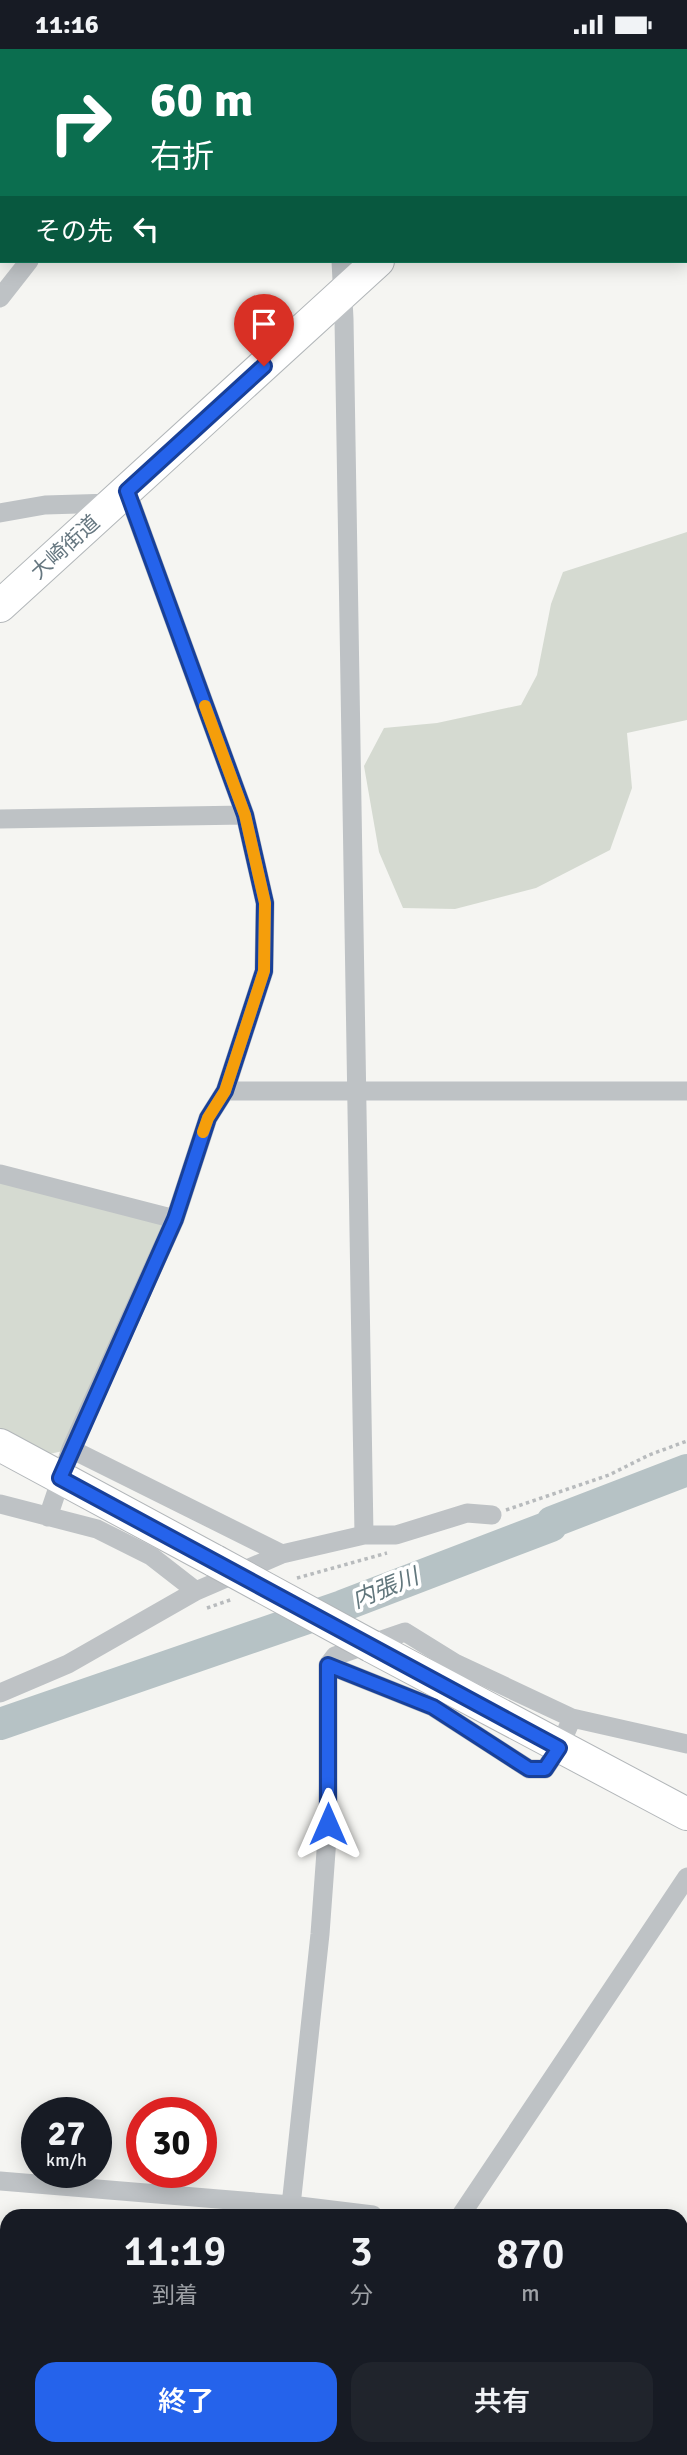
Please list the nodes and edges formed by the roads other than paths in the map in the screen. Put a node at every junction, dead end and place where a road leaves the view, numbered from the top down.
1 (27, 263) edge
2 (341, 263) edge
3 (376, 263) edge
4 (343, 295) junction
5 (0, 297) edge
6 (120, 497) junction
7 (0, 513) edge
8 (0, 606) edge
9 (245, 815) junction
10 (0, 820) edge
11 (225, 1091) junction
12 (357, 1091) junction
13 (687, 1091) edge
14 (0, 1174) edge
15 (175, 1219) junction
16 (0, 1445) edge
17 (71, 1449) junction
18 (60, 1478) junction
19 (0, 1504) edge
20 (492, 1515) road end
21 (48, 1517) junction
22 (364, 1535) junction
23 (282, 1554) junction
24 (198, 1601) junction
25 (328, 1665) junction
26 (0, 1693) edge
27 (572, 1718) junction
28 (687, 1744) edge
29 (559, 1748) junction
30 (687, 1814) edge
31 (687, 1877) edge
32 (0, 2181) edge
33 (281, 2209) edge
34 (291, 2209) edge
35 (465, 2209) edge

1 - 5 street
2 - 4 street
3 - 4 main road, 大崎街道
4 - 6 main road, 大崎街道
4 - 12 street
6 - 7 street
6 - 8 main road, 大崎街道
6 - 9 street
9 - 10 street
9 - 11 street
11 - 12 street
11 - 15 street
12 - 13 street
12 - 22 street
14 - 15 street
15 - 17 street
16 - 18 main road
17 - 18 street
17 - 23 street
18 - 21 street
18 - 29 main road, bridge
19 - 21 street
20 - 22 street
21 - 24 street
22 - 23 street
23 - 24 street
24 - 26 street
25 - 27 street
25 - 29 street
25 - 34 street
27 - 28 street
27 - 29 street
29 - 30 main road
31 - 35 street
32 - 33 street

